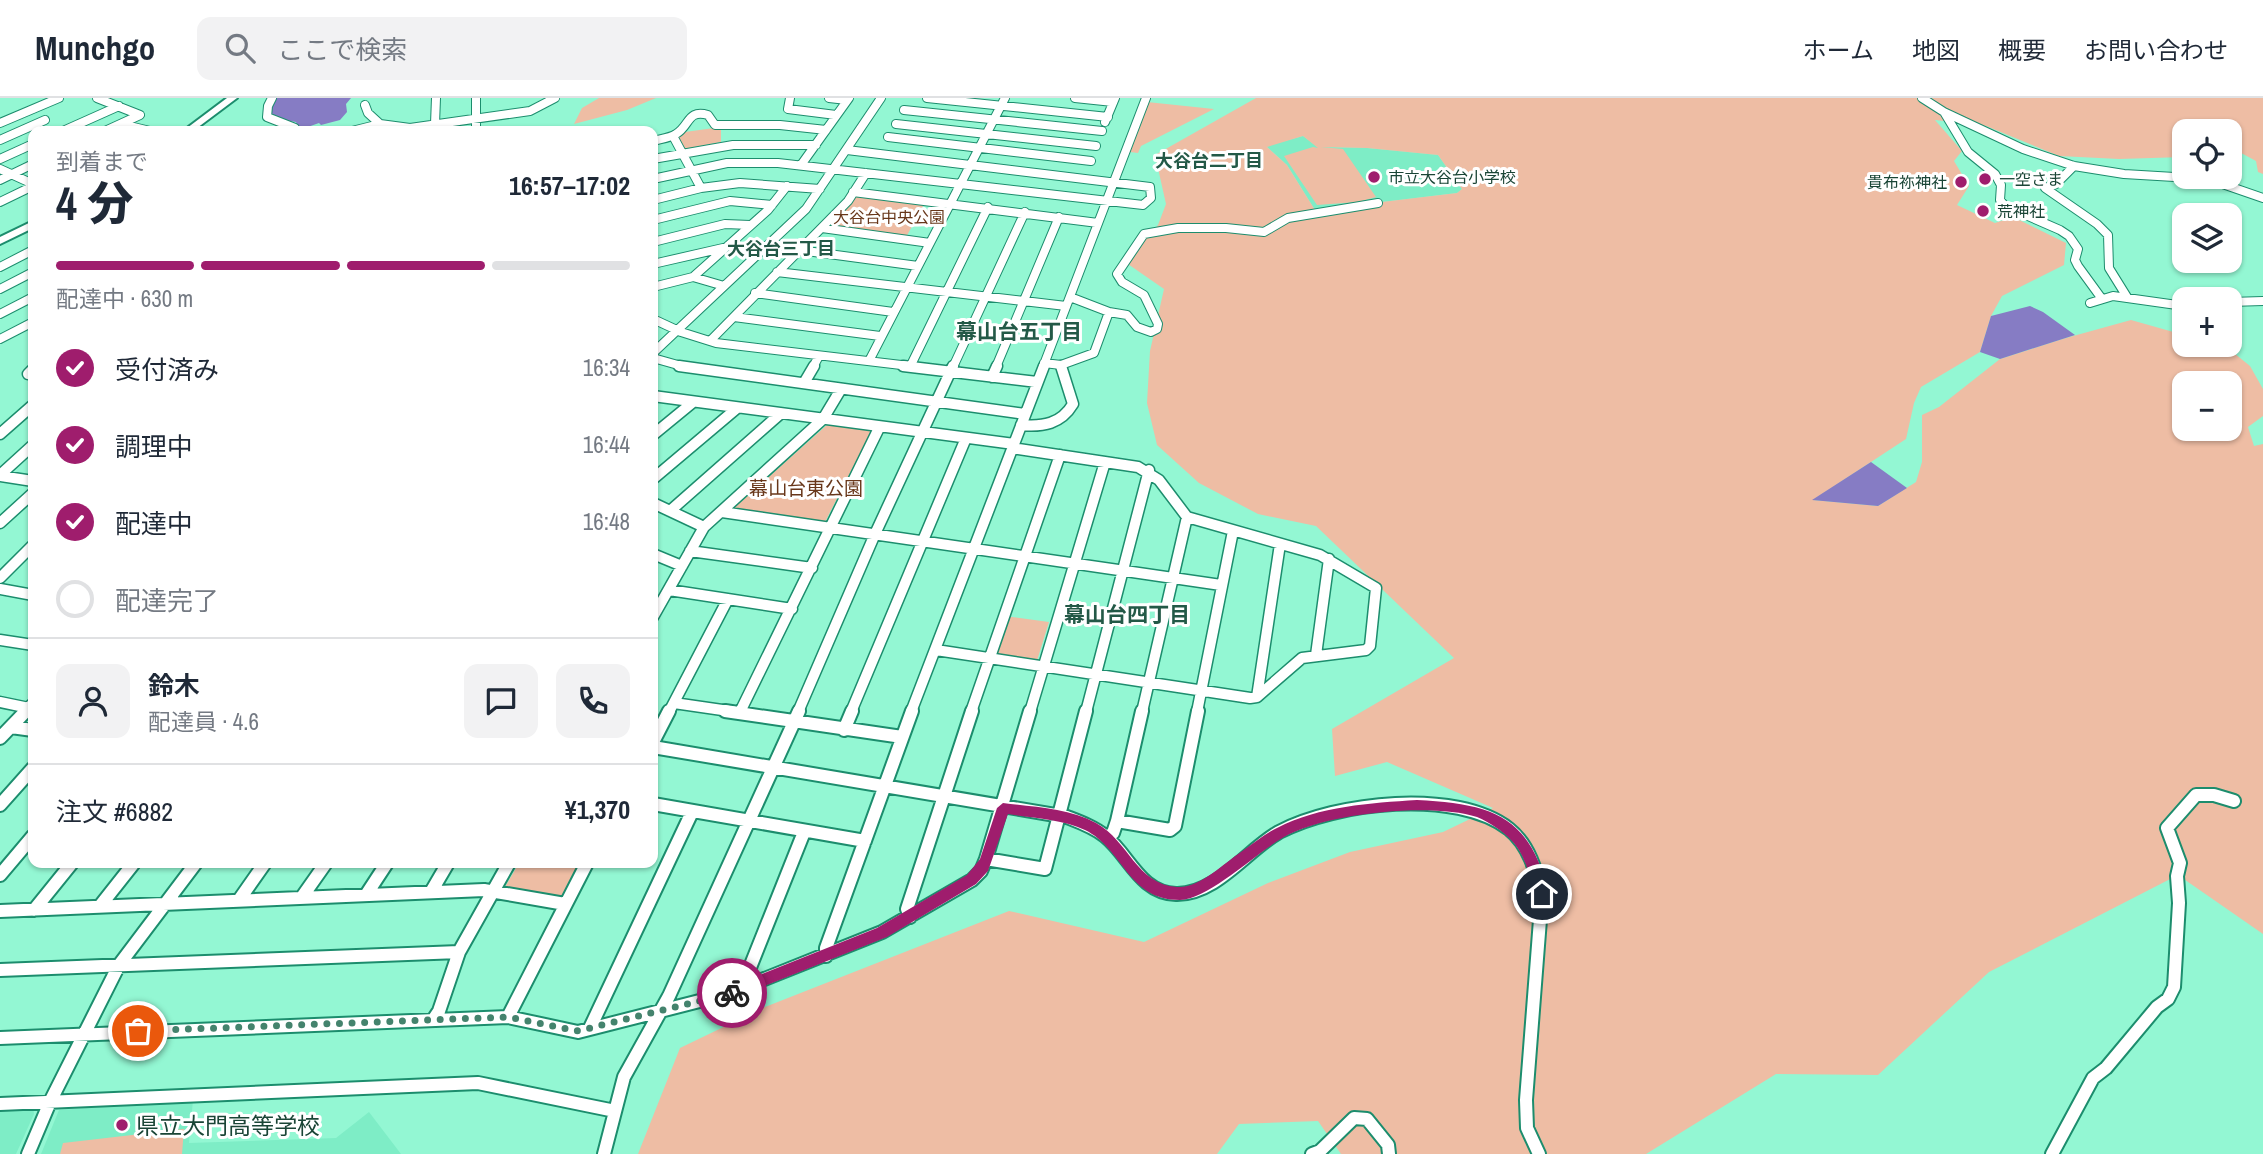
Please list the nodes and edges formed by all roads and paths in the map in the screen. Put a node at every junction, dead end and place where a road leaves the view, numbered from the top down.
1 (60, 98) edge
2 (97, 98) edge
3 (233, 98) edge
4 (272, 98) edge
5 (436, 98) edge
6 (486, 98) edge
7 (555, 98) edge
8 (790, 98) edge
9 (829, 98) edge
10 (881, 98) edge
11 (927, 98) edge
12 (1075, 98) edge
13 (1146, 98) edge
14 (1922, 98) edge
15 (476, 99) edge
16 (848, 99) edge
17 (1114, 100) edge
18 (1003, 101) edge
19 (365, 105) dead end
20 (119, 106) junction
21 (26, 112) junction
22 (1944, 112) junction
23 (836, 115) junction
24 (1108, 117) junction
25 (475, 119) junction
26 (994, 119) junction
27 (45, 120) junction
28 (0, 123) edge
29 (121, 124) junction
30 (380, 124) junction
31 (435, 124) junction
32 (896, 124) junction
33 (284, 125) joint
34 (724, 125) junction
35 (32, 126) edge
36 (55, 126) edge
37 (75, 126) edge
38 (116, 126) edge
39 (128, 126) edge
40 (194, 126) edge
41 (288, 126) edge
42 (372, 126) edge
43 (395, 126) edge
44 (422, 126) edge
45 (476, 126) edge
46 (28, 128) edge
47 (826, 130) junction
48 (1102, 131) junction
49 (986, 134) junction
50 (673, 136) junction
51 (888, 137) junction
52 (0, 140) edge
53 (658, 140) edge
54 (726, 144) junction
55 (816, 145) junction
56 (28, 146) edge
57 (1096, 146) junction
58 (979, 149) junction
59 (847, 150) junction
60 (682, 152) junction
61 (878, 153) junction
62 (658, 158) edge
63 (0, 159) edge
64 (1091, 161) junction
65 (971, 163) junction
66 (801, 165) junction
67 (28, 166) edge
68 (2074, 166) junction
69 (0, 169) edge
70 (834, 169) junction
71 (691, 170) junction
72 (866, 173) junction
73 (12, 174) junction
74 (1083, 176) junction
75 (658, 178) edge
76 (0, 180) edge
77 (1115, 181) junction
78 (28, 182) edge
79 (961, 183) junction
80 (788, 186) junction
81 (28, 188) edge
82 (701, 188) junction
83 (820, 189) junction
84 (853, 192) junction
85 (2263, 198) edge
86 (658, 199) edge
87 (1107, 200) junction
88 (0, 202) edge
89 (1378, 202) dead end
90 (951, 203) junction
91 (772, 205) junction
92 (988, 208) junction
93 (1025, 212) junction
94 (1059, 217) junction
95 (658, 219) edge
96 (1098, 223) junction
97 (750, 225) junction
98 (28, 228) edge
99 (822, 228) junction
100 (0, 241) edge
101 (658, 241) edge
102 (770, 243) junction
103 (930, 243) junction
104 (723, 248) junction
105 (799, 250) junction
106 (28, 253) edge
107 (658, 263) edge
108 (918, 266) junction
109 (0, 267) edge
110 (777, 272) junction
111 (28, 275) edge
112 (693, 277) junction
113 (658, 286) edge
114 (724, 286) junction
115 (906, 288) junction
116 (0, 289) edge
117 (755, 293) junction
118 (948, 293) junction
119 (984, 297) junction
120 (2127, 297) junction
121 (2102, 299) junction
122 (28, 300) edge
123 (1024, 301) junction
124 (2263, 301) edge
125 (1068, 302) junction
126 (2242, 302) edge
127 (2090, 303) dead end
128 (2172, 306) edge
129 (893, 312) junction
130 (1109, 312) junction
131 (0, 314) edge
132 (734, 317) junction
133 (658, 321) edge
134 (28, 325) edge
135 (677, 330) junction
136 (880, 336) junction
137 (0, 339) edge
138 (710, 341) junction
139 (658, 347) edge
140 (819, 356) junction
141 (658, 359) edge
142 (869, 361) junction
143 (1044, 363) junction
144 (1061, 365) junction
145 (910, 367) junction
146 (951, 372) junction
147 (992, 377) junction
148 (804, 383) junction
149 (1037, 383) junction
150 (841, 388) junction
151 (658, 397) edge
152 (937, 401) junction
153 (692, 403) junction
154 (28, 409) edge
155 (736, 409) junction
156 (780, 414) junction
157 (1025, 414) junction
158 (823, 419) junction
159 (1021, 425) junction
160 (879, 428) junction
161 (658, 431) edge
162 (924, 433) junction
163 (0, 434) edge
164 (966, 438) junction
165 (1013, 446) junction
166 (28, 450) edge
167 (1060, 455) junction
168 (1105, 462) junction
169 (1149, 470) junction
170 (0, 475) edge
171 (658, 475) edge
172 (28, 480) edge
173 (28, 498) edge
174 (658, 505) edge
175 (670, 511) junction
176 (722, 512) junction
177 (1187, 517) junction
178 (0, 523) edge
179 (704, 527) junction
180 (828, 528) junction
181 (1233, 531) junction
182 (875, 534) junction
183 (922, 541) junction
184 (1280, 544) junction
185 (28, 550) edge
186 (690, 551) junction
187 (974, 551) junction
188 (658, 556) edge
189 (1027, 557) junction
190 (1329, 559) junction
191 (1074, 563) junction
192 (682, 566) junction
193 (812, 568) junction
194 (1123, 571) junction
195 (0, 578) edge
196 (1172, 578) junction
197 (1221, 585) junction
198 (0, 589) edge
199 (669, 590) junction
200 (28, 594) edge
201 (728, 599) junction
202 (658, 605) edge
203 (792, 609) junction
204 (0, 640) edge
205 (28, 644) edge
206 (936, 650) junction
207 (1316, 656) junction
208 (989, 658) junction
209 (1044, 666) junction
210 (1096, 675) junction
211 (1148, 683) junction
212 (1201, 690) junction
213 (1257, 697) junction
214 (0, 702) edge
215 (674, 703) junction
216 (28, 705) edge
217 (28, 708) edge
218 (740, 713) junction
219 (794, 722) junction
220 (11, 727) junction
221 (28, 729) edge
222 (844, 730) junction
223 (658, 735) edge
224 (902, 737) junction
225 (0, 738) edge
226 (658, 746) edge
227 (773, 767) junction
228 (28, 774) edge
229 (884, 786) junction
230 (943, 798) junction
231 (2234, 801) dead end
232 (0, 805) edge
233 (658, 805) edge
234 (1003, 808) junction
235 (692, 812) junction
236 (1057, 816) junction
237 (747, 821) junction
238 (1117, 821) junction
239 (804, 831) junction
240 (1107, 837) junction
241 (864, 841) junction
242 (28, 842) edge
243 (986, 859) junction
244 (68, 868) edge
245 (130, 868) edge
246 (193, 868) edge
247 (261, 868) edge
248 (322, 868) edge
249 (384, 868) edge
250 (445, 868) edge
251 (506, 868) edge
252 (584, 868) edge
253 (0, 875) edge
254 (493, 891) junction
255 (431, 892) junction
256 (366, 895) junction
257 (302, 897) junction
258 (239, 900) junction
259 (166, 902) junction
260 (565, 904) junction
261 (100, 906) junction
262 (34, 910) junction
263 (0, 911) edge
264 (910, 917) junction
265 (458, 952) junction
266 (826, 956) junction
267 (119, 965) junction
268 (0, 970) edge
269 (741, 990) junction
270 (662, 1011) junction
271 (508, 1017) junction
272 (433, 1020) junction
273 (590, 1028) junction
274 (85, 1034) junction
275 (0, 1038) edge
276 (50, 1102) junction
277 (0, 1104) edge
278 (615, 1111) junction
279 (28, 1154) edge
280 (604, 1154) edge
281 (1312, 1154) edge
282 (1389, 1154) edge
283 (1539, 1154) edge
284 (2052, 1154) edge

1 - 21 street
2 - 20 street
3 - 40 main road
4 - 33 street
5 - 31 street
6 - 15 street
7 - 25 street
8 - 23 street
9 - 16 street
10 - 59 street
11 - 18 street
12 - 17 street
13 - 77 street
14 - 22 street
15 - 25 street
16 - 23 street
17 - 24 street
18 - 24 street
18 - 26 street
19 - 30 street
20 - 29 street
20 - 37 street
21 - 27 street
21 - 28 street
22 - 68 street
22 - 121 street
23 - 47 street
24 - 48 street
25 - 31 street
25 - 45 street
26 - 32 street
26 - 48 street
26 - 49 street
27 - 35 street
27 - 36 street
29 - 38 street
29 - 39 street
30 - 42 street
30 - 43 street
31 - 44 street
32 - 49 street
32 - 51 street
33 - 41 street
34 - 47 street
34 - 50 street
34 - 54 street
46 - 52 street
47 - 55 street
48 - 57 street
49 - 57 street
49 - 58 street
50 - 53 street
50 - 60 street
51 - 58 street
51 - 61 street
54 - 55 street
54 - 60 street
55 - 66 street
56 - 63 street
57 - 64 street
58 - 64 street
58 - 65 street
59 - 61 street
59 - 70 street
60 - 62 street
60 - 71 street
61 - 65 street
64 - 74 street
65 - 74 street
65 - 79 street
66 - 70 street
66 - 71 street
67 - 73 street
68 - 85 street
68 - 120 street
69 - 73 street
70 - 72 street
70 - 83 street
71 - 75 street
71 - 82 street
72 - 79 street
72 - 84 street
73 - 76 street
73 - 78 street
74 - 77 street
77 - 87 street
77 - 87 street
79 - 87 street
79 - 90 street
80 - 82 street
80 - 83 street
80 - 91 street
81 - 88 street
82 - 86 street
83 - 102 street
84 - 90 street
84 - 99 street
87 - 96 street
89 - 130 street
90 - 92 street
90 - 103 street
91 - 95 street
91 - 97 street
92 - 93 street
92 - 118 street
93 - 94 street
93 - 119 street
94 - 96 street
94 - 123 street
96 - 125 street
97 - 101 street
97 - 104 street
98 - 100 main road
99 - 103 street
99 - 105 street
102 - 105 street
102 - 114 street
103 - 108 street
104 - 107 street
104 - 112 street
105 - 108 street
105 - 110 street
106 - 109 street
108 - 115 street
110 - 115 street
110 - 117 street
111 - 116 street
112 - 113 street
112 - 114 street
114 - 135 street
115 - 118 street
115 - 129 street
117 - 129 street
117 - 132 street
118 - 119 street
118 - 145 street
119 - 123 street
119 - 146 street
120 - 121 street
120 - 128 street
121 - 127 street
122 - 131 street
123 - 125 street
123 - 147 street
124 - 126 street
125 - 130 street
125 - 143 street
129 - 136 street
130 - 144 street
132 - 136 street
132 - 138 street
133 - 135 street
134 - 137 street
135 - 138 street
135 - 139 street
136 - 142 street
138 - 140 street
140 - 142 street
140 - 148 street
141 - 148 street
142 - 145 street
143 - 144 street
143 - 149 street
144 - 159 street
145 - 146 street
146 - 147 street
146 - 152 street
147 - 149 street
148 - 150 street
149 - 157 street
150 - 152 street
150 - 158 street
151 - 153 street
152 - 157 street
152 - 162 street
153 - 155 street
153 - 161 street
154 - 163 street
155 - 156 street
155 - 171 street
156 - 158 street
156 - 175 street
157 - 159 street
158 - 160 street
158 - 176 street
159 - 165 street
160 - 162 street
160 - 180 street
162 - 164 street
162 - 182 street
164 - 165 street
164 - 183 street
165 - 167 street
165 - 187 street
166 - 170 street
167 - 168 street
167 - 189 street
168 - 169 street
168 - 191 street
169 - 177 street
169 - 194 street
170 - 172 street
173 - 178 street
174 - 175 street
175 - 179 street
176 - 179 street
176 - 180 street
177 - 181 street
177 - 196 street
179 - 186 street
180 - 182 street
180 - 193 street
181 - 184 street
181 - 197 street
182 - 183 street
182 - 219 street
183 - 187 street
183 - 222 street
184 - 190 street
184 - 213 street
185 - 195 street
186 - 192 street
186 - 193 street
187 - 189 street
187 - 206 street
188 - 192 street
189 - 191 street
189 - 208 street
190 - 207 street
190 - 207 street
191 - 194 street
191 - 209 street
192 - 199 street
193 - 203 street
194 - 196 street
194 - 210 street
196 - 197 street
196 - 211 street
197 - 212 street
198 - 200 street
199 - 201 street
199 - 202 street
201 - 203 street
201 - 215 street
203 - 218 street
204 - 205 street
206 - 208 street
206 - 224 street
207 - 213 street
208 - 209 street
208 - 230 street
209 - 210 street
209 - 234 street
210 - 211 street
210 - 236 street
211 - 212 street
211 - 238 street
212 - 213 street
212 - 238 street
214 - 216 street
215 - 218 street
215 - 223 street
217 - 220 street
218 - 219 street
219 - 222 street
219 - 227 street
220 - 221 street
220 - 225 street
222 - 224 street
224 - 229 street
226 - 227 street
227 - 229 street
227 - 237 street
228 - 232 street
229 - 230 street
229 - 241 street
230 - 234 street
230 - 264 street
231 - 284 street
233 - 235 street
234 - 236 street
234 - 243 street
235 - 237 street
235 - 273 street
236 - 240 street
236 - 243 street
237 - 239 street
237 - 270 street
238 - 240 street
239 - 241 street
239 - 269 street
240 - 283 street
241 - 266 street
242 - 253 street
243 - 264 street
244 - 262 street
245 - 261 street
246 - 259 street
247 - 258 street
248 - 257 street
249 - 256 street
250 - 255 street
251 - 254 street
252 - 260 street
254 - 255 street
254 - 260 street
254 - 265 street
255 - 256 street
256 - 257 street
257 - 258 street
258 - 259 street
259 - 261 street
259 - 267 street
260 - 271 street
261 - 262 street
262 - 263 street
264 - 266 street
265 - 267 street
265 - 272 street
266 - 269 street
267 - 268 street
267 - 274 street
269 - 270 street
270 - 273 street
270 - 278 street
271 - 272 street
271 - 273 street
272 - 274 street
274 - 275 street
274 - 276 street
276 - 277 street
276 - 278 street
276 - 279 street
278 - 280 street
281 - 282 street

